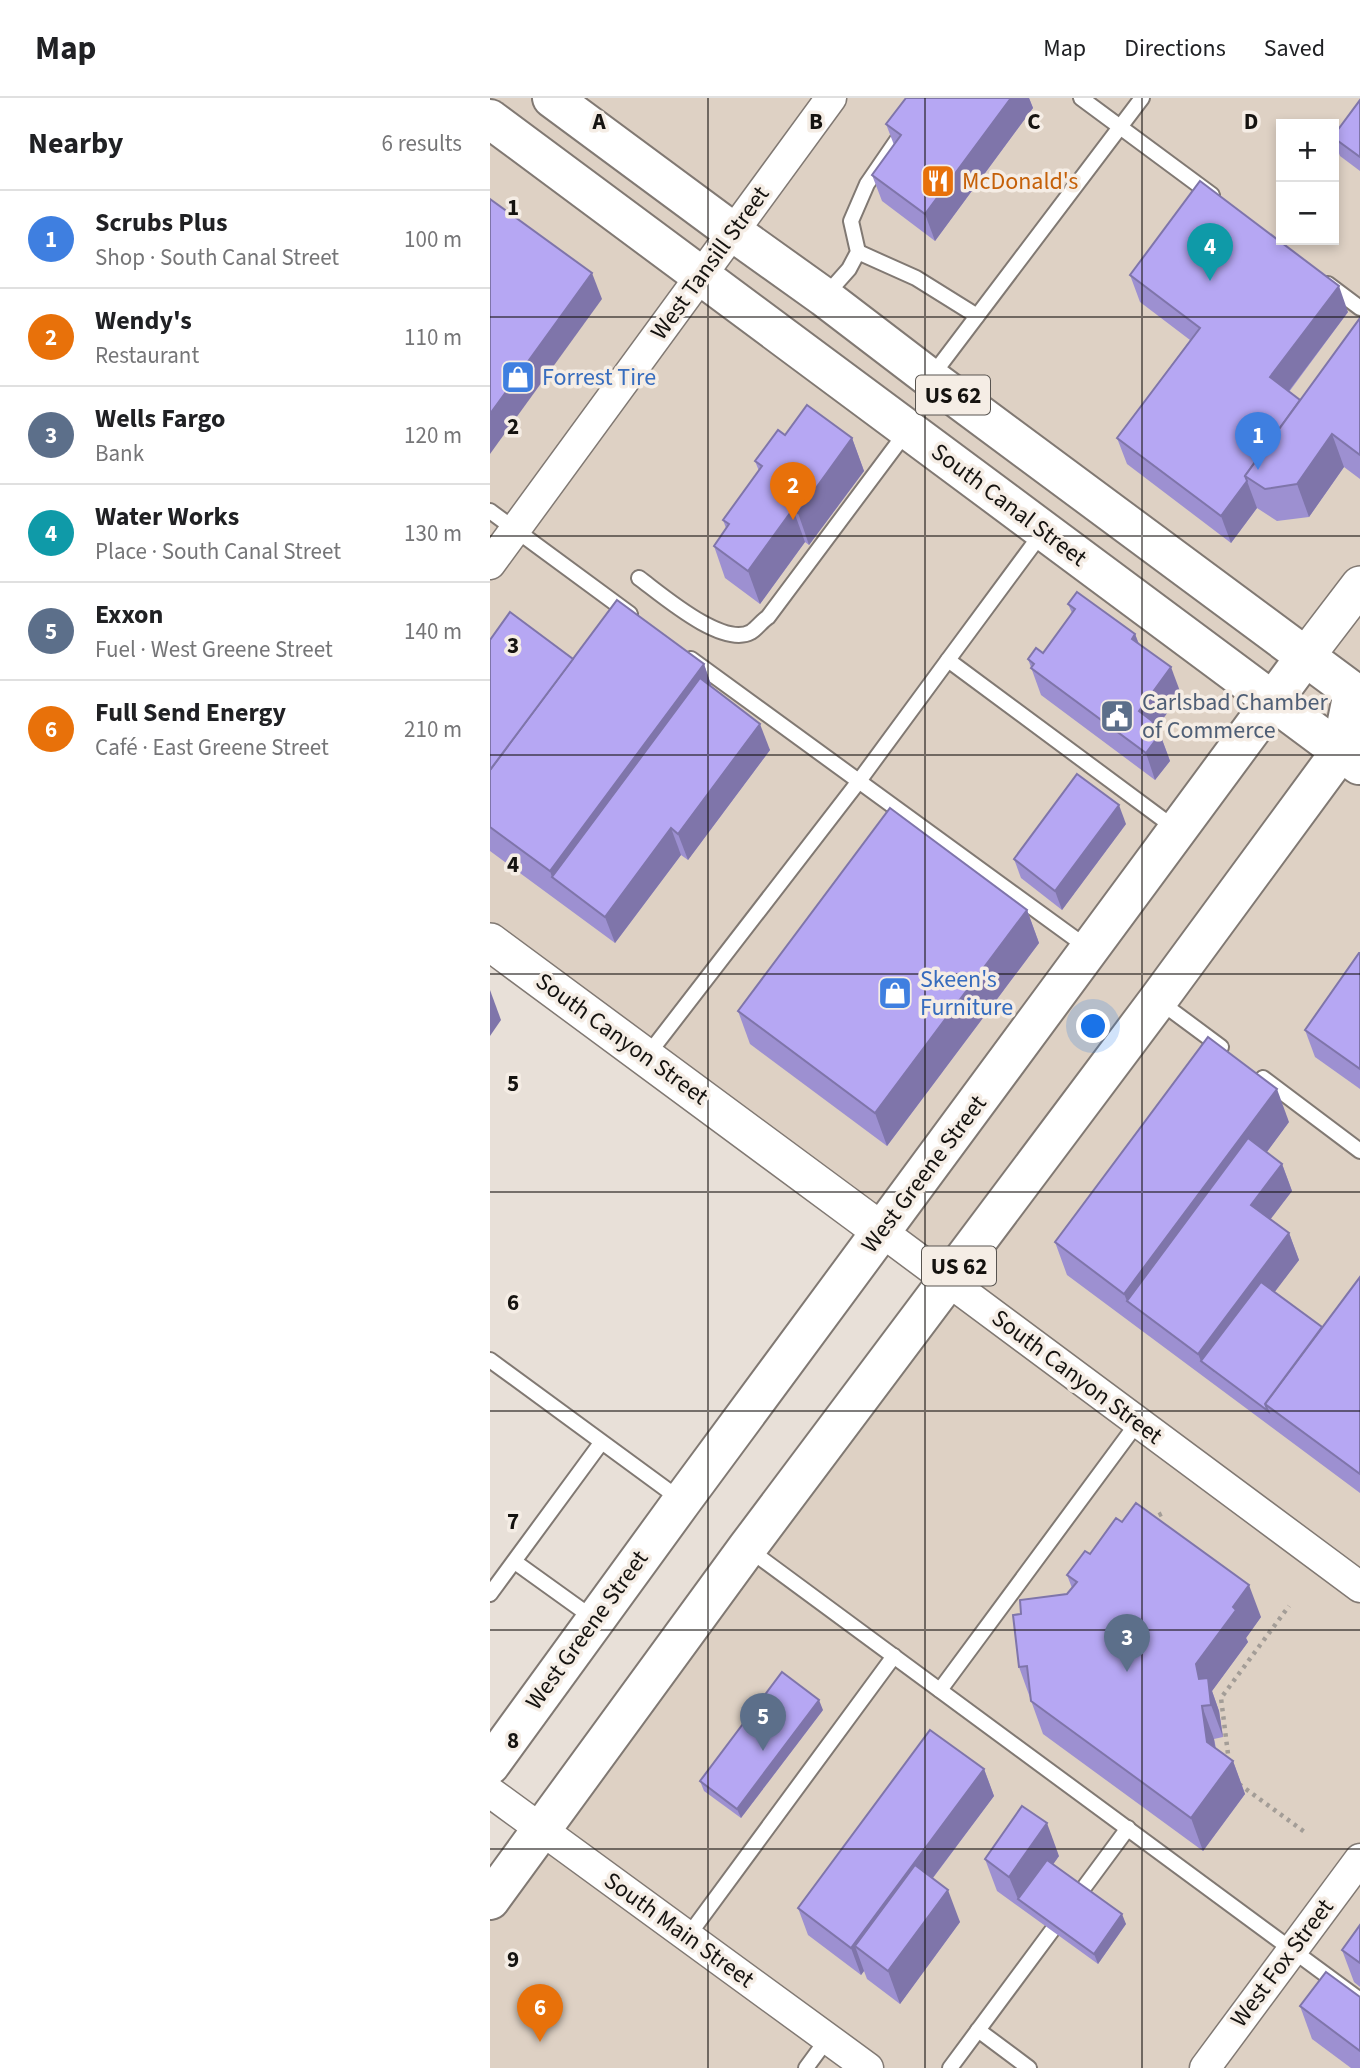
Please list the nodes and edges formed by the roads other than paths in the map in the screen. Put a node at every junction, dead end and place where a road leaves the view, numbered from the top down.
1 (552, 98) edge
2 (831, 98) edge
3 (1081, 98) edge
4 (1137, 100) edge
5 (490, 119) edge
6 (913, 119) edge
7 (1122, 127) junction
8 (1220, 201) edge
9 (733, 232) junction
10 (858, 253) junction
11 (1317, 275) edge
12 (700, 276) junction
13 (824, 297) junction
14 (1360, 308) edge
15 (977, 316) junction
16 (930, 378) junction
17 (908, 429) junction
18 (490, 511) edge
19 (515, 530) junction
20 (1044, 530) junction
21 (490, 564) edge
22 (639, 578) dead end
23 (1360, 585) edge
24 (641, 622) edge
25 (684, 654) edge
26 (1305, 657) junction
27 (948, 660) junction
28 (1358, 690) edge
29 (1272, 701) junction
30 (1350, 758) edge
31 (859, 781) junction
32 (1177, 829) junction
33 (490, 942) edge
34 (1090, 949) junction
35 (1158, 1000) junction
36 (1232, 1056) edge
37 (646, 1057) junction
38 (1254, 1071) edge
39 (1360, 1151) edge
40 (881, 1231) junction
41 (948, 1281) junction
42 (490, 1360) edge
43 (1138, 1422) junction
44 (601, 1443) junction
45 (682, 1501) junction
46 (747, 1548) junction
47 (515, 1562) junction
48 (1360, 1587) edge
49 (490, 1594) edge
50 (595, 1620) junction
51 (894, 1656) junction
52 (940, 1690) junction
53 (490, 1765) edge
54 (490, 1791) edge
55 (541, 1828) junction
56 (1128, 1828) junction
57 (1360, 1859) edge
58 (490, 1900) edge
59 (688, 1936) junction
60 (1293, 1949) junction
61 (1360, 2000) edge
62 (978, 2030) junction
63 (828, 2038) junction
64 (806, 2068) edge
65 (868, 2068) edge
66 (950, 2068) edge
67 (1029, 2068) edge
68 (1205, 2068) edge

1 - 9 highway, US 62
2 - 9 street, West Tansill Street
3 - 7 lane
4 - 7 lane
5 - 12 highway, South Canal Street / US 62
6 - 10 lane
7 - 8 lane
7 - 15 lane
9 - 12 street, West Tansill Street
9 - 13 highway, US 62
10 - 13 lane
10 - 15 lane
11 - 14 lane
12 - 17 highway, South Canal Street / US 62
12 - 19 street, West Tansill Street
13 - 16 highway, US 62
15 - 16 lane
16 - 26 highway, US 62
17 - 20 highway, South Canal Street / US 62
17 - 22 lane
18 - 19 lane
19 - 21 street, West Tansill Street
19 - 24 lane
20 - 27 lane
20 - 29 highway, South Canal Street / US 62
23 - 26 street, West Greene Street
25 - 31 lane
26 - 28 highway, US 62
26 - 29 highway, West Greene Street
27 - 31 lane
27 - 32 lane
28 - 30 highway, US 62
29 - 30 highway, South Canal Street
29 - 32 highway, West Greene Street
30 - 35 highway, US 62
31 - 34 lane
31 - 37 lane
32 - 34 highway, West Greene Street
33 - 37 street, South Canyon Street
34 - 40 highway, West Greene Street
35 - 36 lane
35 - 41 highway, US 62
37 - 40 street, South Canyon Street
38 - 39 lane
40 - 41 street, South Canyon Street
40 - 45 highway, West Greene Street
41 - 43 street, South Canyon Street
41 - 46 highway, US 62
42 - 44 lane
43 - 48 street, South Canyon Street
43 - 52 lane
44 - 45 lane
44 - 47 lane
45 - 50 highway, West Greene Street
46 - 51 lane
46 - 55 highway, US 62
47 - 49 lane
47 - 50 lane
50 - 53 highway, West Greene Street
51 - 52 lane
51 - 59 lane
52 - 56 lane
54 - 55 street, South Main Street
55 - 58 highway, US 62
55 - 59 street, South Main Street
56 - 60 lane
56 - 62 lane
57 - 60 street, West Fox Street
59 - 63 street, South Main Street
60 - 61 lane
60 - 68 street, West Fox Street
62 - 66 lane
62 - 67 lane
63 - 64 lane
63 - 65 street, South Main Street

